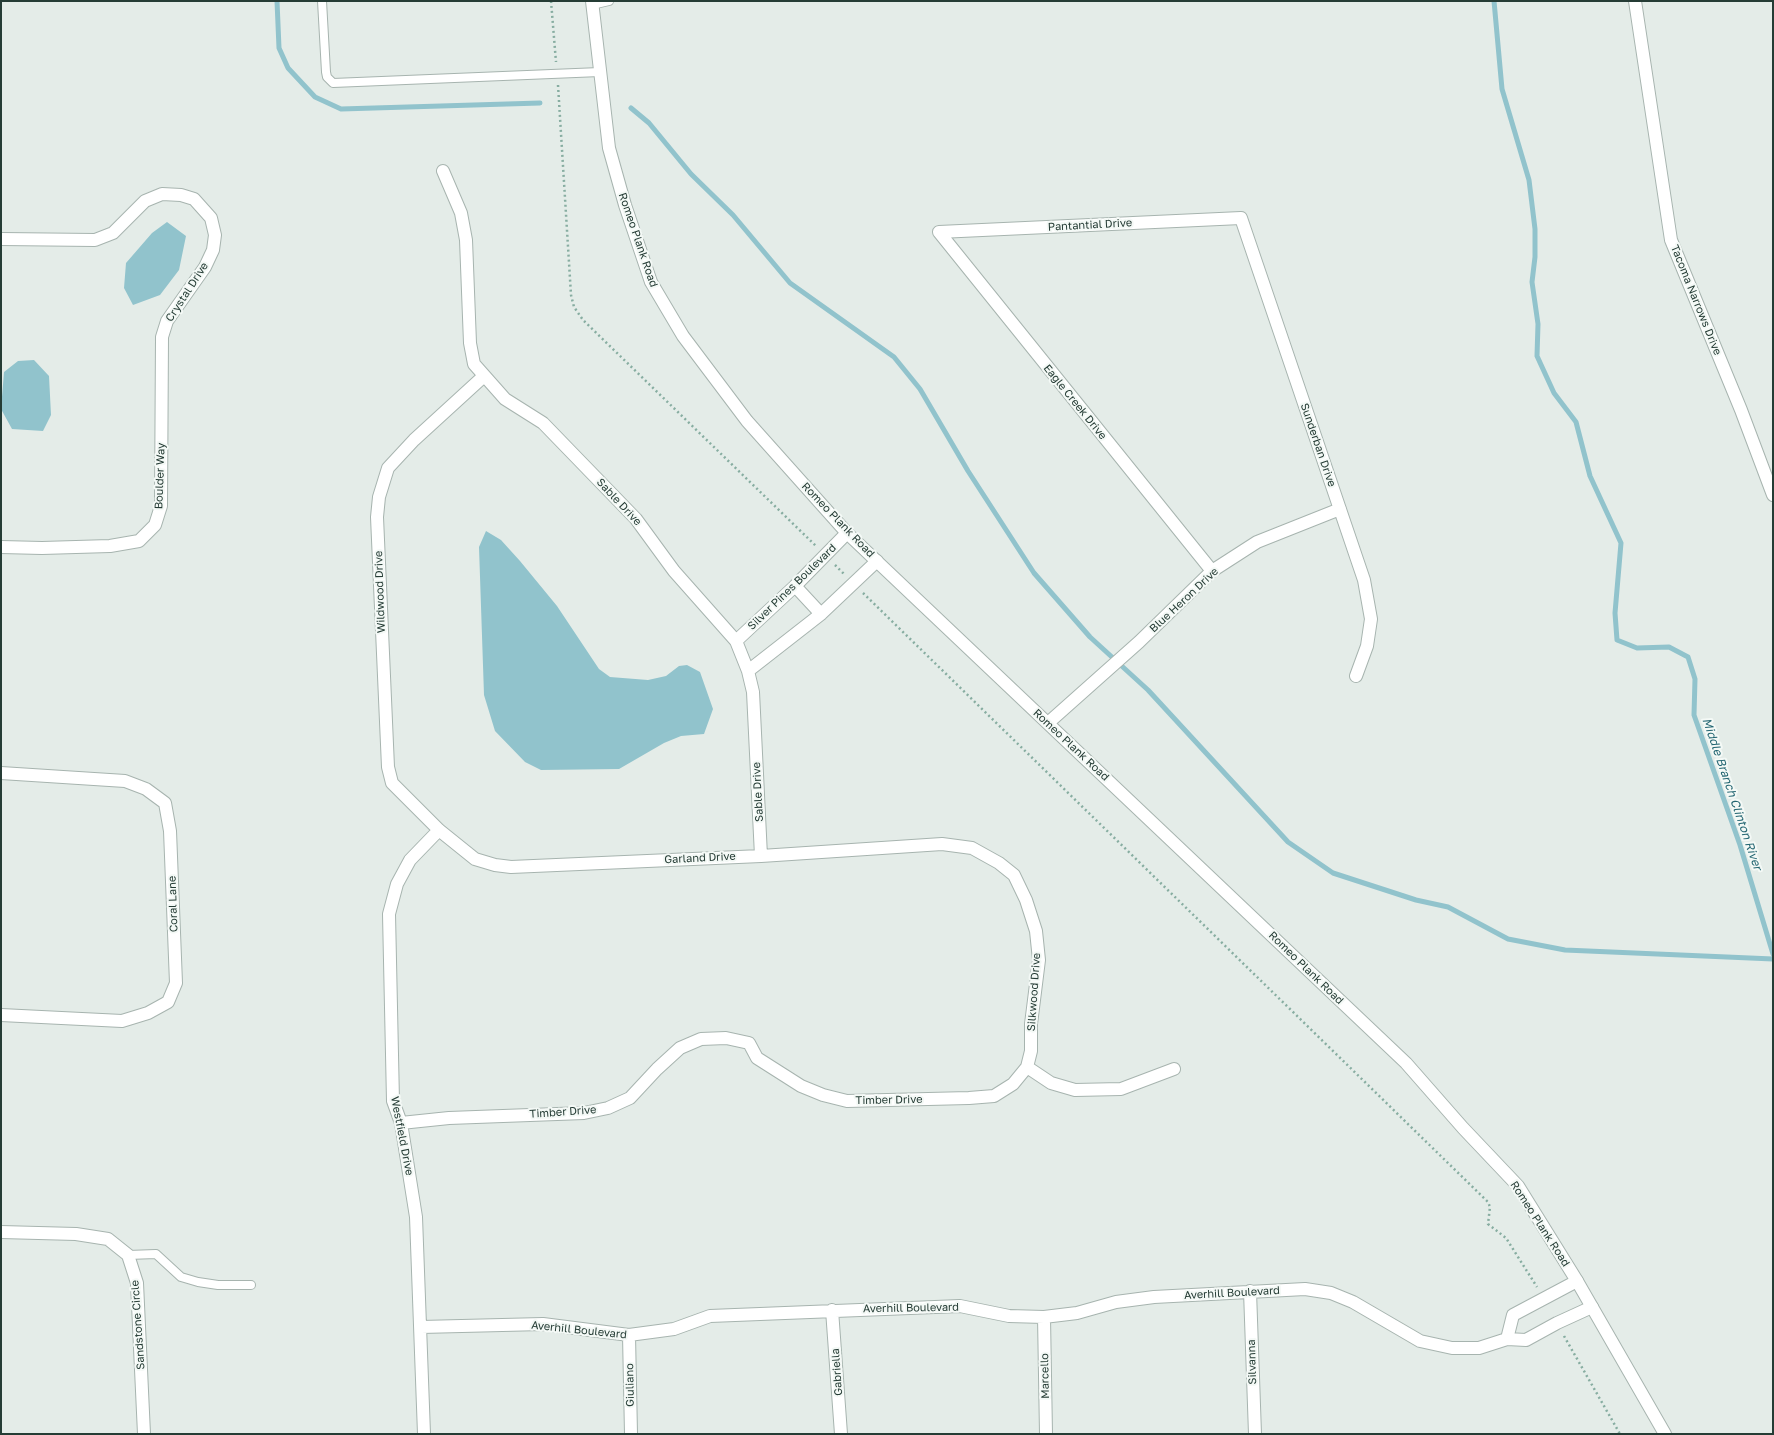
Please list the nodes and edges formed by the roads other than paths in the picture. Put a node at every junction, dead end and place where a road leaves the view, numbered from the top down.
1 (322, 1) edge
2 (609, 1) edge
3 (1635, 1) edge
4 (592, 3) edge
5 (600, 72) junction
6 (443, 171) dead end
7 (1241, 218) joint
8 (939, 232) joint
9 (1, 239) edge
10 (162, 337) joint
11 (484, 376) junction
12 (1768, 470) edge
13 (1773, 495) edge
14 (1340, 509) junction
15 (848, 533) junction
16 (1, 547) edge
17 (877, 561) junction
18 (1212, 571) junction
19 (795, 586) junction
20 (821, 614) junction
21 (736, 641) junction
22 (748, 671) junction
23 (1356, 676) dead end
24 (1048, 723) junction
25 (1, 773) edge
26 (439, 830) junction
27 (972, 848) joint
28 (761, 856) junction
29 (1, 1015) edge
30 (1027, 1067) junction
31 (1174, 1069) dead end
32 (401, 1123) junction
33 (1, 1232) edge
34 (128, 1254) junction
35 (1577, 1281) junction
36 (251, 1285) dead end
37 (1250, 1291) junction
38 (1592, 1307) junction
39 (832, 1310) junction
40 (1044, 1317) junction
41 (421, 1327) junction
42 (629, 1335) junction
43 (1507, 1339) junction
44 (144, 1434) edge
45 (424, 1434) edge
46 (631, 1434) edge
47 (841, 1434) edge
48 (1046, 1434) edge
49 (1255, 1434) edge
50 (1665, 1434) edge

1 - 5 lane
2 - 4 lane
3 - 12 street, Tacoma Narrows Drive
4 - 5 street, Romeo Plank Road
5 - 15 street, Romeo Plank Road
6 - 11 street, Sable Drive
7 - 8 street, Pantantial Drive
7 - 14 street, Sunderban Drive
8 - 18 street, Eagle Creek Drive
9 - 10 street, Crystal Drive
10 - 16 street, Boulder Way
11 - 21 street, Sable Drive
11 - 26 street, Wildwood Drive
12 - 13 street, Tacoma Narrows Drive
14 - 18 street, Blue Heron Drive
14 - 23 street, Sunderban Drive
15 - 17 street, Romeo Plank Road
15 - 19 street, Silver Pines Boulevard
17 - 20 street
17 - 24 street, Romeo Plank Road
18 - 24 street, Blue Heron Drive
19 - 20 street
19 - 21 street, Silver Pines Boulevard
20 - 22 street
21 - 22 street, Sable Drive
22 - 28 street, Sable Drive
24 - 35 street, Romeo Plank Road
25 - 29 street, Coral Lane
26 - 28 street, Garland Drive
26 - 32 street, Westfield Drive
27 - 28 street, Garland Drive
27 - 30 street, Silkwood Drive
30 - 31 street
30 - 32 street, Timber Drive
32 - 41 street, Westfield Drive
33 - 34 street
34 - 36 lane
34 - 44 street, Sandstone Circle
35 - 38 street, Romeo Plank Road
35 - 43 street
37 - 40 street, Averhill Boulevard
37 - 43 street, Averhill Boulevard
37 - 49 street, Silvanna
38 - 43 street, Averhill Boulevard
38 - 50 street, Romeo Plank Road
39 - 40 street, Averhill Boulevard
39 - 42 street, Averhill Boulevard
39 - 47 street, Gabriella
40 - 48 street, Marcello
41 - 42 street, Averhill Boulevard
41 - 45 street, Westfield Drive
42 - 46 street, Giuliano

